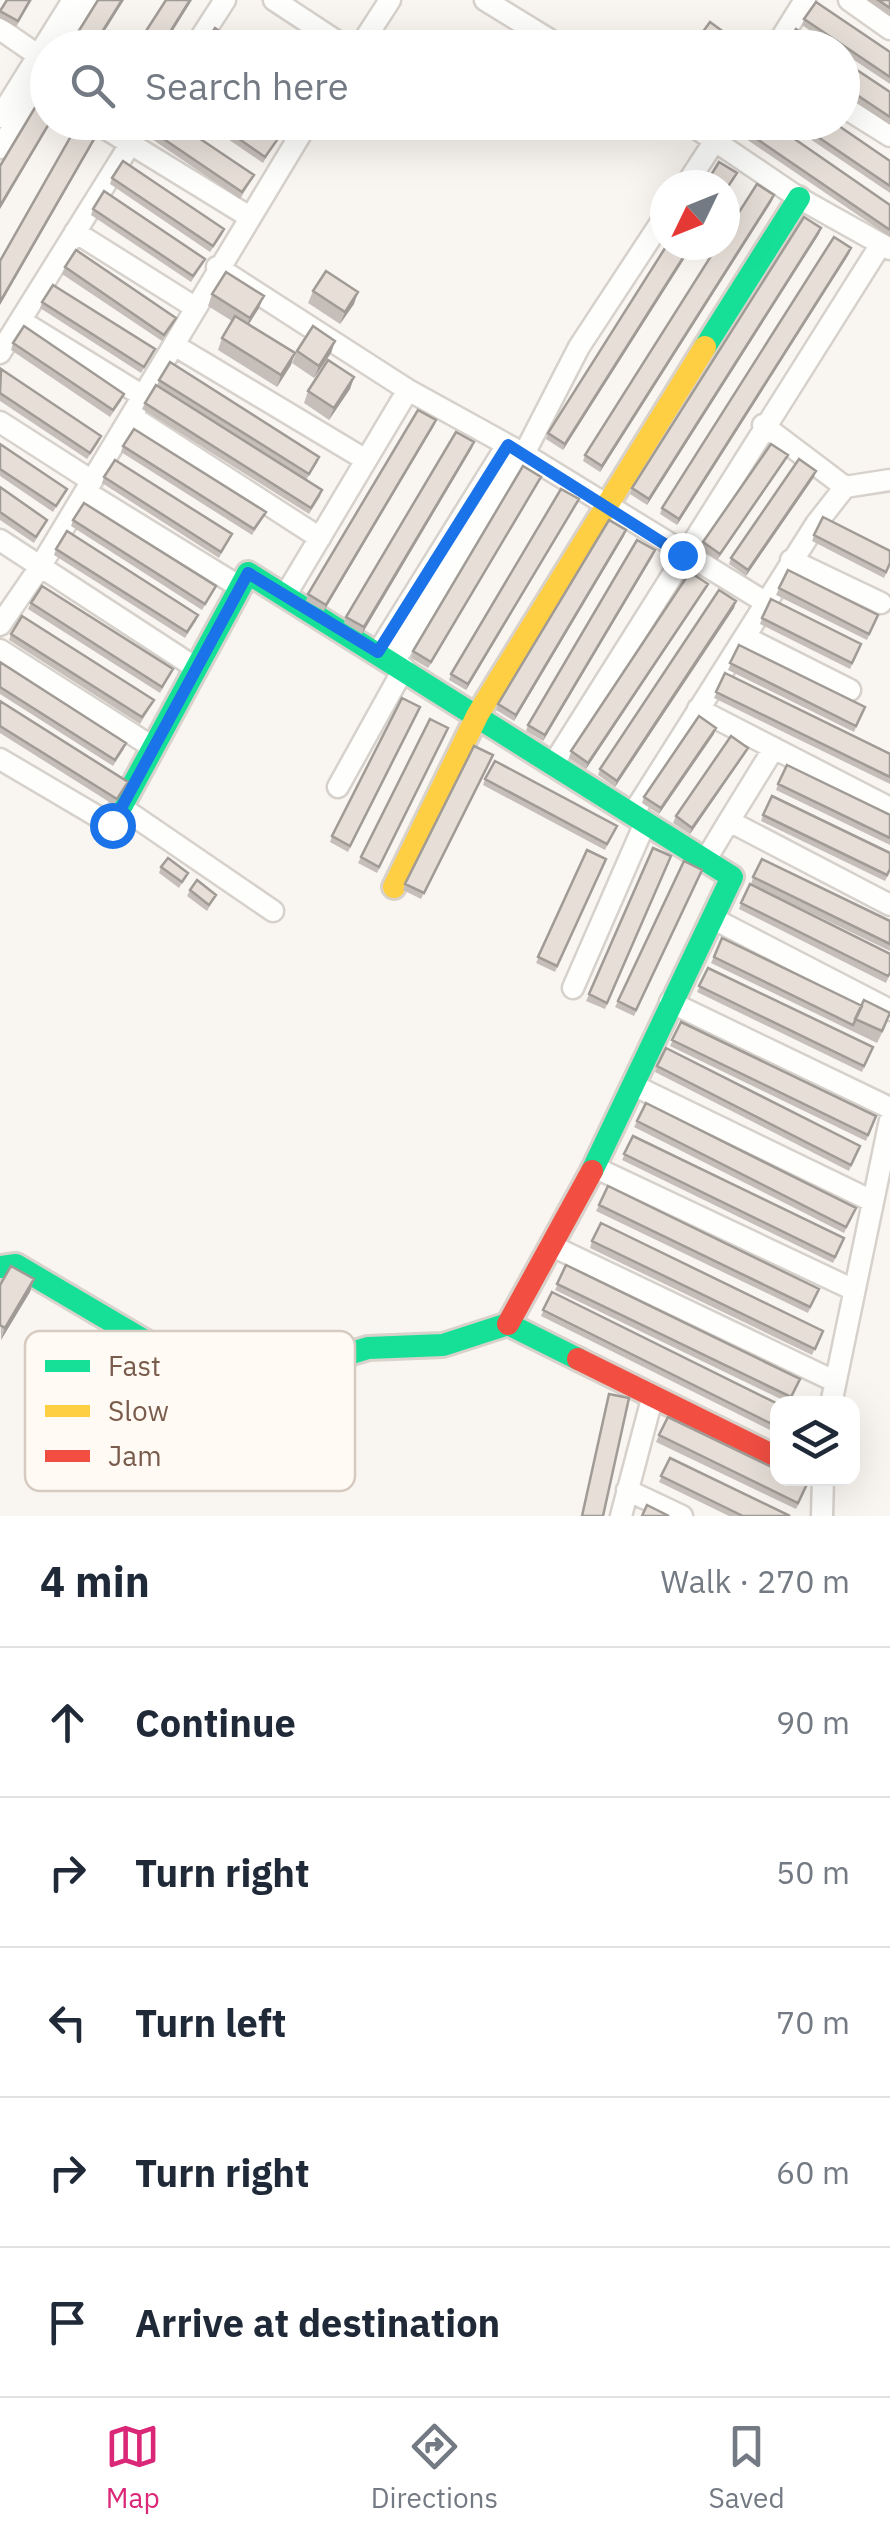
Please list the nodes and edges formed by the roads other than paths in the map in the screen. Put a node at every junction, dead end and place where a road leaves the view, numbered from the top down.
1 (73, 0) edge
2 (92, 0) edge
3 (225, 0) edge
4 (274, 0) edge
5 (390, 0) edge
6 (486, 0) edge
7 (805, 0) edge
8 (850, 0) edge
9 (0, 29) edge
10 (890, 29) edge
11 (61, 30) edge
12 (74, 30) edge
13 (206, 30) edge
14 (320, 30) edge
15 (371, 30) edge
16 (535, 30) edge
17 (786, 30) edge
18 (30, 63) edge
19 (30, 90) edge
20 (30, 99) edge
21 (0, 117) edge
22 (860, 117) edge
23 (890, 136) edge
24 (125, 140) edge
25 (132, 140) edge
26 (290, 140) edge
27 (717, 140) edge
28 (731, 140) edge
29 (130, 143) junction
30 (0, 148) edge
31 (696, 170) edge
32 (799, 198) junction
33 (248, 216) junction
34 (75, 232) junction
35 (650, 239) edge
36 (886, 246) edge
37 (217, 267) junction
38 (196, 308) junction
39 (21, 321) junction
40 (174, 345) junction
41 (0, 353) edge
42 (408, 390) junction
43 (143, 396) junction
44 (131, 416) junction
45 (0, 422) edge
46 (763, 426) junction
47 (516, 450) junction
48 (366, 460) junction
49 (890, 480) edge
50 (89, 486) junction
51 (845, 487) junction
52 (604, 506) junction
53 (320, 538) junction
54 (0, 540) edge
55 (682, 555) junction
56 (791, 560) junction
57 (40, 567) junction
58 (240, 587) junction
59 (286, 596) junction
60 (765, 602) junction
61 (882, 602) dead end
62 (0, 626) edge
63 (745, 637) junction
64 (0, 650) edge
65 (392, 661) junction
66 (196, 668) junction
67 (850, 690) dead end
68 (698, 709) junction
69 (478, 714) junction
70 (154, 748) junction
71 (774, 748) junction
72 (0, 759) edge
73 (554, 762) junction
74 (338, 786) dead end
75 (121, 808) junction
76 (890, 808) edge
77 (638, 819) junction
78 (729, 821) junction
79 (705, 861) junction
80 (394, 887) dead end
81 (890, 906) edge
82 (272, 911) dead end
83 (712, 918) junction
84 (573, 988) dead end
85 (670, 1002) junction
86 (890, 1010) edge
87 (633, 1084) junction
88 (890, 1108) edge
89 (890, 1120) edge
90 (594, 1167) junction
91 (872, 1201) junction
92 (550, 1246) junction
93 (0, 1267) edge
94 (854, 1290) junction
95 (508, 1324) junction
96 (128, 1331) edge
97 (355, 1352) edge
98 (834, 1381) junction
99 (653, 1395) junction
100 (832, 1396) edge
101 (770, 1454) edge
102 (822, 1486) edge
103 (627, 1490) junction
104 (621, 1516) edge
105 (682, 1516) edge
106 (822, 1516) edge

1 - 11 street
2 - 12 street
3 - 13 street
4 - 14 street
5 - 15 street
6 - 16 street
7 - 17 street
8 - 10 street
9 - 18 street
19 - 21 street
20 - 30 street
22 - 23 street
24 - 29 street
25 - 29 street
26 - 33 street
27 - 31 street
28 - 32 street
29 - 33 street
29 - 34 street
32 - 36 street
32 - 52 street
33 - 37 street
34 - 38 street
34 - 39 street
35 - 47 street
36 - 46 street
37 - 38 street
37 - 42 street
38 - 40 street
39 - 41 street
39 - 43 street
40 - 43 street
40 - 48 street
42 - 47 street
42 - 48 street
43 - 44 street
44 - 50 street
44 - 53 street
45 - 50 street
46 - 51 street
46 - 55 street
47 - 52 street
47 - 65 street
48 - 53 street
49 - 51 street
50 - 57 street
50 - 58 street
51 - 56 street
52 - 55 street
52 - 69 street
53 - 59 street
54 - 57 street
55 - 60 street
55 - 73 street
56 - 60 street
56 - 61 street
57 - 62 street
57 - 66 street
58 - 59 street
58 - 66 street
59 - 65 street
60 - 63 street
63 - 67 street
63 - 68 street
64 - 70 street
65 - 69 street
65 - 74 street
66 - 70 street
68 - 71 street
68 - 77 street
69 - 73 street
69 - 80 street
70 - 75 street
71 - 76 street
71 - 78 street
72 - 75 street
73 - 77 street
75 - 82 street
77 - 79 street
77 - 84 street
78 - 79 street
78 - 81 street
79 - 83 street
83 - 85 street
83 - 86 street
85 - 87 street
85 - 88 street
87 - 90 street
87 - 91 street
89 - 91 street
90 - 92 street
90 - 94 street
91 - 94 street
92 - 95 street
92 - 98 street
93 - 96 street
94 - 98 street
95 - 97 street
95 - 99 street
98 - 100 street
99 - 101 street
99 - 103 street
102 - 106 street
103 - 104 street
103 - 105 street

